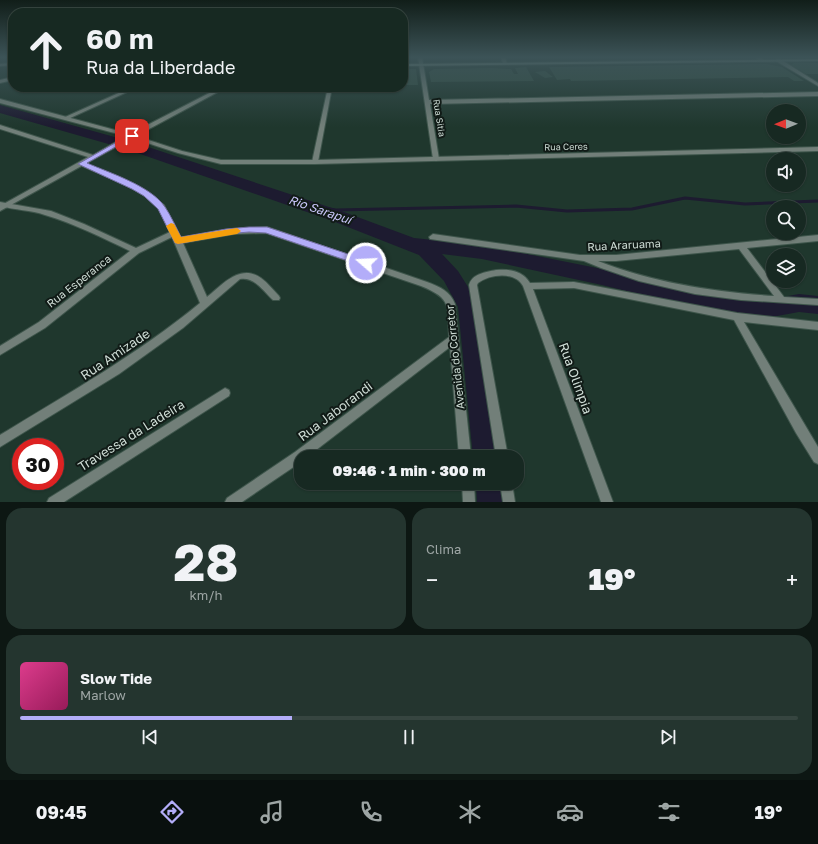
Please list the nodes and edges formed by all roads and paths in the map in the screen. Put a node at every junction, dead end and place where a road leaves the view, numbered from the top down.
1 (424, 80) edge
2 (125, 92) edge
3 (216, 92) edge
4 (329, 92) edge
5 (818, 94) edge
6 (0, 101) edge
7 (427, 102) junction
8 (66, 118) junction
9 (0, 127) edge
10 (132, 136) junction
11 (818, 150) edge
12 (94, 157) junction
13 (436, 159) junction
14 (314, 162) junction
15 (82, 164) junction
16 (2, 206) edge
17 (174, 233) junction
18 (433, 237) dead end
19 (818, 238) edge
20 (178, 241) junction
21 (741, 246) junction
22 (136, 251) junction
23 (584, 258) junction
24 (527, 286) junction
25 (276, 298) dead end
26 (781, 299) junction
27 (818, 302) edge
28 (205, 304) junction
29 (737, 317) junction
30 (818, 326) edge
31 (454, 339) junction
32 (0, 350) edge
33 (225, 393) dead end
34 (0, 441) edge
35 (464, 450) edge
36 (501, 450) edge
37 (818, 458) edge
38 (469, 490) edge
39 (507, 490) edge
40 (52, 502) edge
41 (231, 502) edge
42 (470, 502) edge
43 (509, 502) edge
44 (607, 502) edge

1 - 7 street, Rua Sitia
2 - 8 street
3 - 10 street
4 - 14 street
5 - 7 street
6 - 8 street, Rua Ceres
7 - 13 street, Rua Sitia
8 - 10 street, Rua Ceres
9 - 12 street
10 - 12 street
10 - 14 street, Rua Ceres
11 - 13 street, Rua Ceres
12 - 15 street
13 - 14 street, Rua Ceres
15 - 16 street
15 - 17 street
16 - 22 street
17 - 20 street
17 - 22 street, Rua Esperanca
18 - 23 street, Rua Araruama
19 - 21 street, Rua Araruama
20 - 28 street
20 - 31 street, Avenida do Corretor
21 - 23 street, Rua Araruama
21 - 26 street
22 - 32 street, Rua Esperanca
23 - 26 street
24 - 29 street
24 - 36 street, Rua Olimpia
24 - 44 street, Rua Olimpia
25 - 28 street, Rua Amizade
26 - 27 street
28 - 34 street, Rua Amizade
29 - 30 street
29 - 37 street
31 - 35 street, Avenida do Corretor
31 - 41 street, Rua Jaborandi
33 - 40 street, Travessa da Ladeira
38 - 42 street
39 - 43 street

